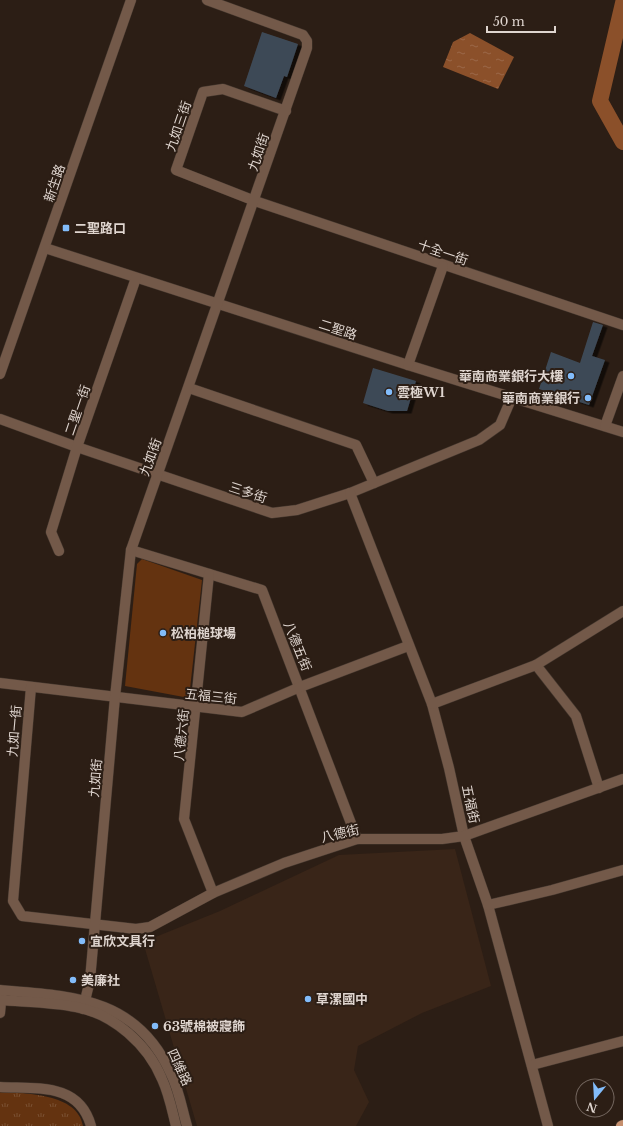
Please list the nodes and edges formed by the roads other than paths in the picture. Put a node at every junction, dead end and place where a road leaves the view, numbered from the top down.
1 (131, 0) edge
2 (207, 0) edge
3 (286, 111) junction
4 (255, 201) junction
5 (45, 248) junction
6 (443, 266) junction
7 (136, 278) junction
8 (219, 304) junction
9 (623, 325) edge
10 (408, 365) junction
11 (0, 374) edge
12 (623, 376) edge
13 (189, 388) junction
14 (512, 397) junction
15 (0, 419) edge
16 (605, 426) junction
17 (623, 432) edge
18 (77, 447) junction
19 (158, 475) junction
20 (374, 483) junction
21 (350, 493) junction
22 (131, 550) junction
23 (59, 551) dead end
24 (209, 574) junction
25 (623, 611) edge
26 (408, 646) junction
27 (536, 664) junction
28 (0, 683) edge
29 (31, 687) junction
30 (300, 687) junction
31 (115, 697) junction
32 (432, 704) junction
33 (197, 708) junction
34 (623, 779) edge
35 (599, 788) junction
36 (464, 836) junction
37 (357, 840) junction
38 (623, 870) edge
39 (213, 893) junction
40 (488, 905) junction
41 (95, 925) junction
42 (1, 995) edge
43 (85, 1004) junction
44 (0, 1013) edge
45 (623, 1041) edge
46 (532, 1065) junction
47 (0, 1087) edge
48 (91, 1126) edge
49 (176, 1126) edge
50 (187, 1126) edge
51 (548, 1126) edge

1 - 5 street, 新生路
2 - 3 street, 九如街
3 - 4 street, 九如街
3 - 4 street, 九如三街
4 - 6 street, 十全一街
4 - 8 street, 九如街
5 - 7 street, 二聖路
5 - 11 street, 新生路
6 - 9 street, 十全一街
6 - 10 street
7 - 8 street, 二聖路
7 - 18 street, 二聖一街
8 - 10 street, 二聖路
8 - 13 street, 九如街
10 - 14 street, 二聖路
12 - 16 street
13 - 19 street, 九如街
13 - 20 street
14 - 16 street, 二聖路
14 - 20 street, 三多街
15 - 18 street, 三多街
16 - 17 street, 二聖路
18 - 19 street, 三多街
18 - 23 street, 二聖一街
19 - 21 street, 三多街
19 - 22 street, 九如街
20 - 21 street, 三多街
21 - 26 street, 五福街
22 - 24 street, 八德五街
22 - 31 street, 九如街
24 - 30 street, 八德五街
24 - 33 street, 八德六街
25 - 27 street
26 - 30 street, 五福三街
26 - 32 street, 五福街
27 - 32 street
27 - 35 street
28 - 29 street, 五福三街
29 - 31 street, 五福三街
29 - 41 street, 九如一街
30 - 33 street, 五福三街
30 - 37 street, 八德五街
31 - 33 street, 五福三街
31 - 41 street, 九如街
32 - 36 street, 五福街
33 - 39 street, 八德六街
34 - 35 street, 八德街
35 - 36 street, 八德街
36 - 37 street, 八德街
36 - 40 street, 五福街
37 - 39 street, 八德街
38 - 40 street
39 - 41 street, 八德街
40 - 46 street, 五福街
41 - 43 street, 九如街
42 - 43 street, 四維路
42 - 44 street
43 - 49 street, 四維路
43 - 50 street, 四維路
45 - 46 street
46 - 51 street, 五福街
47 - 48 street

